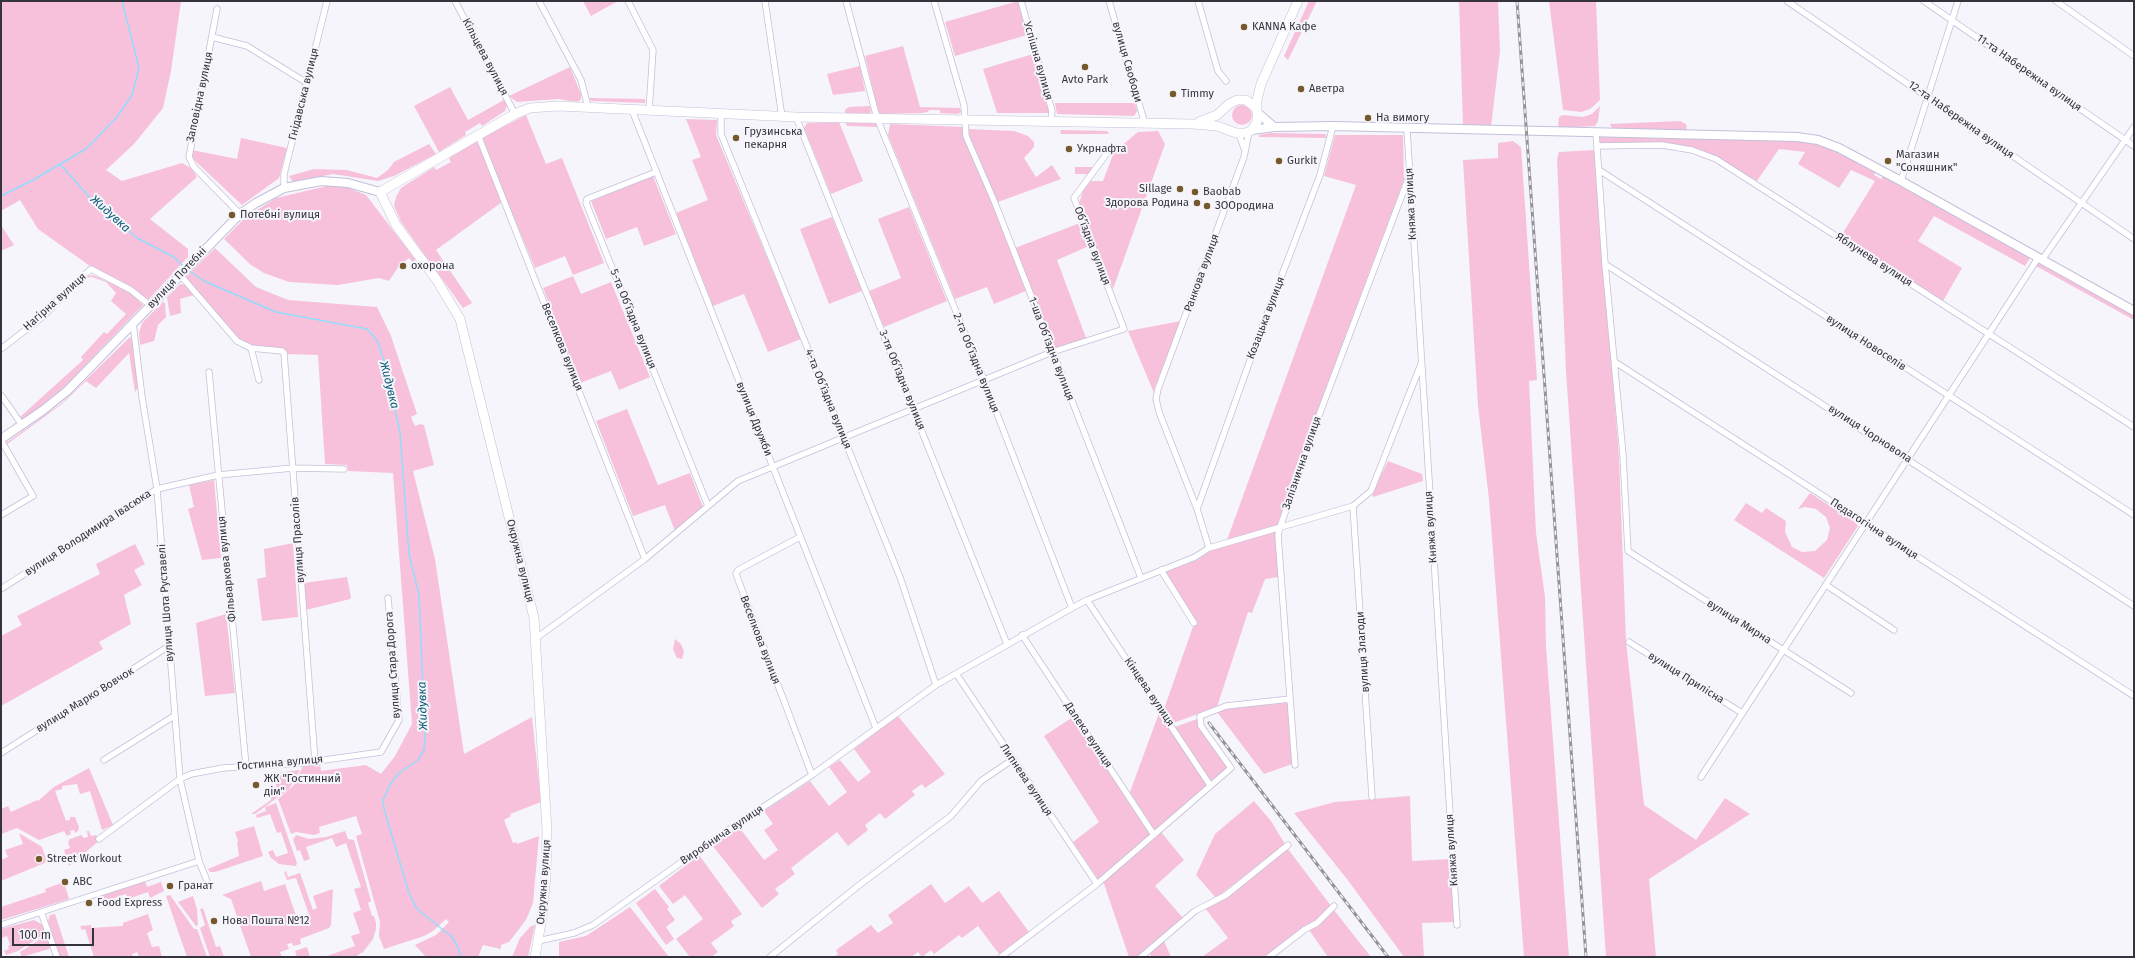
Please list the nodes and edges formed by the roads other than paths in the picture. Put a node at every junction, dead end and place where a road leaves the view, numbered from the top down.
1 (327, 1) edge
2 (455, 1) edge
3 (539, 1) edge
4 (628, 1) edge
5 (765, 1) edge
6 (846, 1) edge
7 (934, 1) edge
8 (1021, 1) edge
9 (1110, 1) edge
10 (1198, 1) edge
11 (1298, 1) edge
12 (1787, 1) edge
13 (1924, 1) edge
14 (1958, 1) edge
15 (2056, 1) edge
16 (217, 9) dead end
17 (1953, 20) junction
18 (212, 37) junction
19 (2134, 56) edge
20 (1226, 81) dead end
21 (307, 83) junction
22 (1261, 84) junction
23 (1927, 96) junction
24 (1242, 99) junction
25 (588, 107) junction
26 (1226, 108) junction
27 (632, 110) junction
28 (649, 111) junction
29 (1257, 111) junction
30 (515, 114) junction
31 (721, 114) junction
32 (782, 117) junction
33 (796, 117) junction
34 (877, 118) junction
35 (965, 121) junction
36 (1051, 122) junction
37 (1145, 124) junction
38 (1193, 124) junction
39 (1333, 126) junction
40 (1274, 127) junction
41 (2134, 127) edge
42 (1407, 129) junction
43 (1243, 131) junction
44 (1596, 133) junction
45 (478, 135) junction
46 (2125, 140) junction
47 (1597, 146) junction
48 (2134, 146) edge
49 (1110, 149) dead end
50 (1244, 157) junction
51 (1599, 170) junction
52 (656, 172) junction
53 (1409, 176) junction
54 (1900, 181) junction
55 (284, 188) junction
56 (380, 192) junction
57 (2082, 203) junction
58 (240, 214) junction
59 (2134, 239) edge
60 (2040, 259) junction
61 (1605, 264) junction
62 (182, 274) junction
63 (151, 306) junction
64 (2134, 311) edge
65 (133, 323) junction
66 (1988, 333) junction
67 (251, 348) junction
68 (1, 349) edge
69 (1052, 352) junction
70 (1614, 362) junction
71 (1421, 364) junction
72 (210, 372) dead end
73 (259, 380) dead end
74 (984, 380) junction
75 (1, 395) edge
76 (1948, 396) junction
77 (914, 408) junction
78 (22, 426) junction
79 (2134, 427) edge
80 (844, 438) junction
81 (1, 440) edge
82 (1908, 459) junction
83 (772, 466) junction
84 (293, 468) junction
85 (344, 469) dead end
86 (218, 475) junction
87 (157, 488) junction
88 (708, 506) junction
89 (1353, 506) junction
90 (1197, 509) junction
91 (1, 515) edge
92 (2134, 515) edge
93 (1866, 524) junction
94 (1280, 527) junction
95 (800, 537) junction
96 (1209, 548) junction
97 (645, 560) junction
98 (1161, 570) junction
99 (1142, 578) junction
100 (1826, 585) junction
101 (1, 589) edge
102 (388, 598) dead end
103 (1087, 600) junction
104 (2134, 606) edge
105 (1072, 608) junction
106 (1194, 623) dead end
107 (1894, 630) dead end
108 (1022, 635) junction
109 (535, 640) junction
110 (1629, 642) dead end
111 (1007, 644) junction
112 (169, 646) junction
113 (1783, 650) junction
114 (957, 675) junction
115 (936, 685) junction
116 (1851, 693) dead end
117 (2134, 696) edge
118 (1290, 700) junction
119 (1742, 713) junction
120 (174, 716) junction
121 (876, 728) junction
122 (381, 752) joint
123 (1, 753) edge
124 (104, 760) dead end
125 (1012, 760) junction
126 (315, 761) junction
127 (1295, 765) dead end
128 (246, 766) junction
129 (812, 775) junction
130 (1701, 777) dead end
131 (180, 779) junction
132 (1210, 785) junction
133 (1372, 797) dead end
134 (1154, 835) junction
135 (99, 839) dead end
136 (1288, 845) dead end
137 (199, 860) junction
138 (207, 881) dead end
139 (1096, 884) junction
140 (1334, 906) dead end
141 (41, 912) junction
142 (1, 925) edge
143 (1457, 926) dead end
144 (538, 942) junction
145 (57, 957) edge
146 (535, 957) edge
147 (770, 957) edge
148 (1001, 957) edge
149 (1141, 957) edge
150 (1269, 957) edge

1 - 21 street, Гнідавська вулиця
2 - 30 street, Кільцева вулиця
3 - 25 street
4 - 28 street
5 - 32 street
6 - 34 street, 2-га Обʼїздна вулиця
7 - 35 street, 1-ша Обʼїздна вулиця
8 - 36 street, Успішна вулиця
9 - 37 street, вулиця Свободи
10 - 20 street
11 - 22 main road
12 - 23 street, 12-та Набережна вулиця
13 - 17 street, 11-та Набережна вулиця
14 - 17 street
15 - 19 street
16 - 18 street, Заповідна вулиця
17 - 23 street
17 - 46 street, 11-та Набережна вулиця
18 - 21 street
18 - 58 street, Заповідна вулиця
21 - 55 street, Гнідавська вулиця
22 - 24 main road
22 - 29 main road
23 - 54 street
23 - 57 street, 12-та Набережна вулиця
24 - 26 main road
24 - 29 main road
25 - 27 main road
25 - 30 main road
26 - 38 main road
26 - 43 main road
27 - 28 main road
27 - 52 street, вулиця Дружби
28 - 31 main road
29 - 40 street
29 - 43 main road
30 - 45 main road
31 - 32 main road
31 - 80 street, 4-та Обʼїздна вулиця
32 - 33 main road
33 - 34 main road
33 - 77 street, 3-тя Обʼїздна вулиця
34 - 35 main road
34 - 74 street, 2-га Обʼїздна вулиця
35 - 36 main road
35 - 69 street, 1-ша Обʼїздна вулиця
36 - 37 main road
37 - 38 main road
38 - 43 main road
39 - 40 street
39 - 42 street
39 - 90 street, Козацька вулиця
40 - 43 street
41 - 46 street
42 - 44 street
42 - 53 street, Княжа вулиця
43 - 50 street, Ранкова вулиця
43 - 50 street, Ранкова вулиця
44 - 47 street
44 - 54 street
45 - 56 main road
45 - 97 street, Веселкова вулиця
46 - 48 street, 11-та Набережна вулиця
46 - 57 street
47 - 51 street
47 - 66 street, Яблунева вулиця
49 - 69 street, Обʼїздна вулиця
50 - 90 street, Ранкова вулиця
51 - 61 street
51 - 76 street, вулиця Новоселів
52 - 83 street, вулиця Дружби
52 - 88 street, 5-та Обʼїздна вулиця
53 - 71 street, Княжа вулиця
53 - 94 street, Залізнична вулиця
54 - 60 street
55 - 56 street, вулиця Потебні
55 - 58 street, вулиця Потебні
56 - 109 main road, Окружна вулиця
57 - 59 street, 12-та Набережна вулиця
57 - 60 street
58 - 62 street, вулиця Потебні
60 - 64 street
60 - 66 street
61 - 70 street
61 - 82 street, вулиця Чорновола
62 - 63 street, вулиця Потебні
62 - 67 street
63 - 65 street, вулиця Потебні
63 - 68 street, Нагірна вулиця
65 - 78 street, вулиця Потебні
65 - 87 street, вулиця Шота Руставелі
66 - 76 street
66 - 79 street, Яблунева вулиця
67 - 73 street
67 - 84 street, вулиця Прасолів
69 - 74 street
69 - 99 street, 1-ша Обʼїздна вулиця
70 - 93 street, Педагогічна вулиця
70 - 113 street, вулиця Мирна
71 - 89 street
71 - 143 street, Княжа вулиця
72 - 86 street, Фільваркова вулиця
74 - 77 street
74 - 105 street, 2-га Обʼїздна вулиця
75 - 78 street
76 - 82 street
76 - 92 street, вулиця Новоселів
77 - 80 street
77 - 111 street, 3-тя Обʼїздна вулиця
78 - 81 street, вулиця Потебні
80 - 83 street
80 - 115 street, 4-та Обʼїздна вулиця
81 - 91 street
82 - 93 street
82 - 104 street, вулиця Чорновола
83 - 88 street
83 - 95 street, вулиця Дружби
84 - 85 street, вулиця Володимира Івасюка
84 - 86 street, вулиця Володимира Івасюка
84 - 126 street, вулиця Прасолів
86 - 87 street, вулиця Володимира Івасюка
86 - 128 street, Фільваркова вулиця
87 - 101 street, вулиця Володимира Івасюка
87 - 112 street, вулиця Шота Руставелі
88 - 97 street
89 - 94 street, Виробнича вулиця
89 - 133 street, вулиця Злагоди
90 - 96 street
93 - 100 street
93 - 117 street, Педагогічна вулиця
94 - 96 street, Виробнича вулиця
94 - 118 street, Залізнична вулиця
95 - 121 street, вулиця Дружби
95 - 129 street, Веселкова вулиця
96 - 98 street, Виробнича вулиця
97 - 109 street
98 - 99 street, Виробнича вулиця
98 - 106 street
99 - 103 street, Виробнича вулиця
100 - 107 street
100 - 113 street
102 - 122 street, вулиця Стара Дорога
103 - 105 street, Виробнича вулиця
103 - 132 street, Кінцева вулиця
105 - 108 street, Виробнича вулиця
108 - 111 street, Виробнича вулиця
108 - 134 street, Далека вулиця
109 - 144 main road, Окружна вулиця
110 - 119 street, вулиця Прилісна
111 - 114 street, Виробнича вулиця
112 - 120 street, вулиця Шота Руставелі
112 - 123 street, вулиця Марко Вовчок
113 - 116 street, вулиця Мирна
113 - 119 street
114 - 115 street, Виробнича вулиця
114 - 125 street, Липнева вулиця
115 - 121 street, Виробнича вулиця
118 - 127 street, Залізнична вулиця
118 - 132 street
119 - 130 street
120 - 124 street
120 - 131 street, вулиця Шота Руставелі
121 - 129 street, Виробнича вулиця
122 - 126 street, Гостинна вулиця
125 - 139 street, Липнева вулиця
125 - 147 street
126 - 128 street, Гостинна вулиця
128 - 131 street, Гостинна вулиця
129 - 144 street, Виробнича вулиця
131 - 135 street, Гостинна вулиця
131 - 137 street, вулиця Шота Руставелі
132 - 134 street
134 - 139 street
136 - 149 street
137 - 138 street, вулиця Шота Руставелі
137 - 141 street
139 - 148 street
140 - 150 street
141 - 142 street
141 - 145 street
144 - 146 main road, Окружна вулиця

